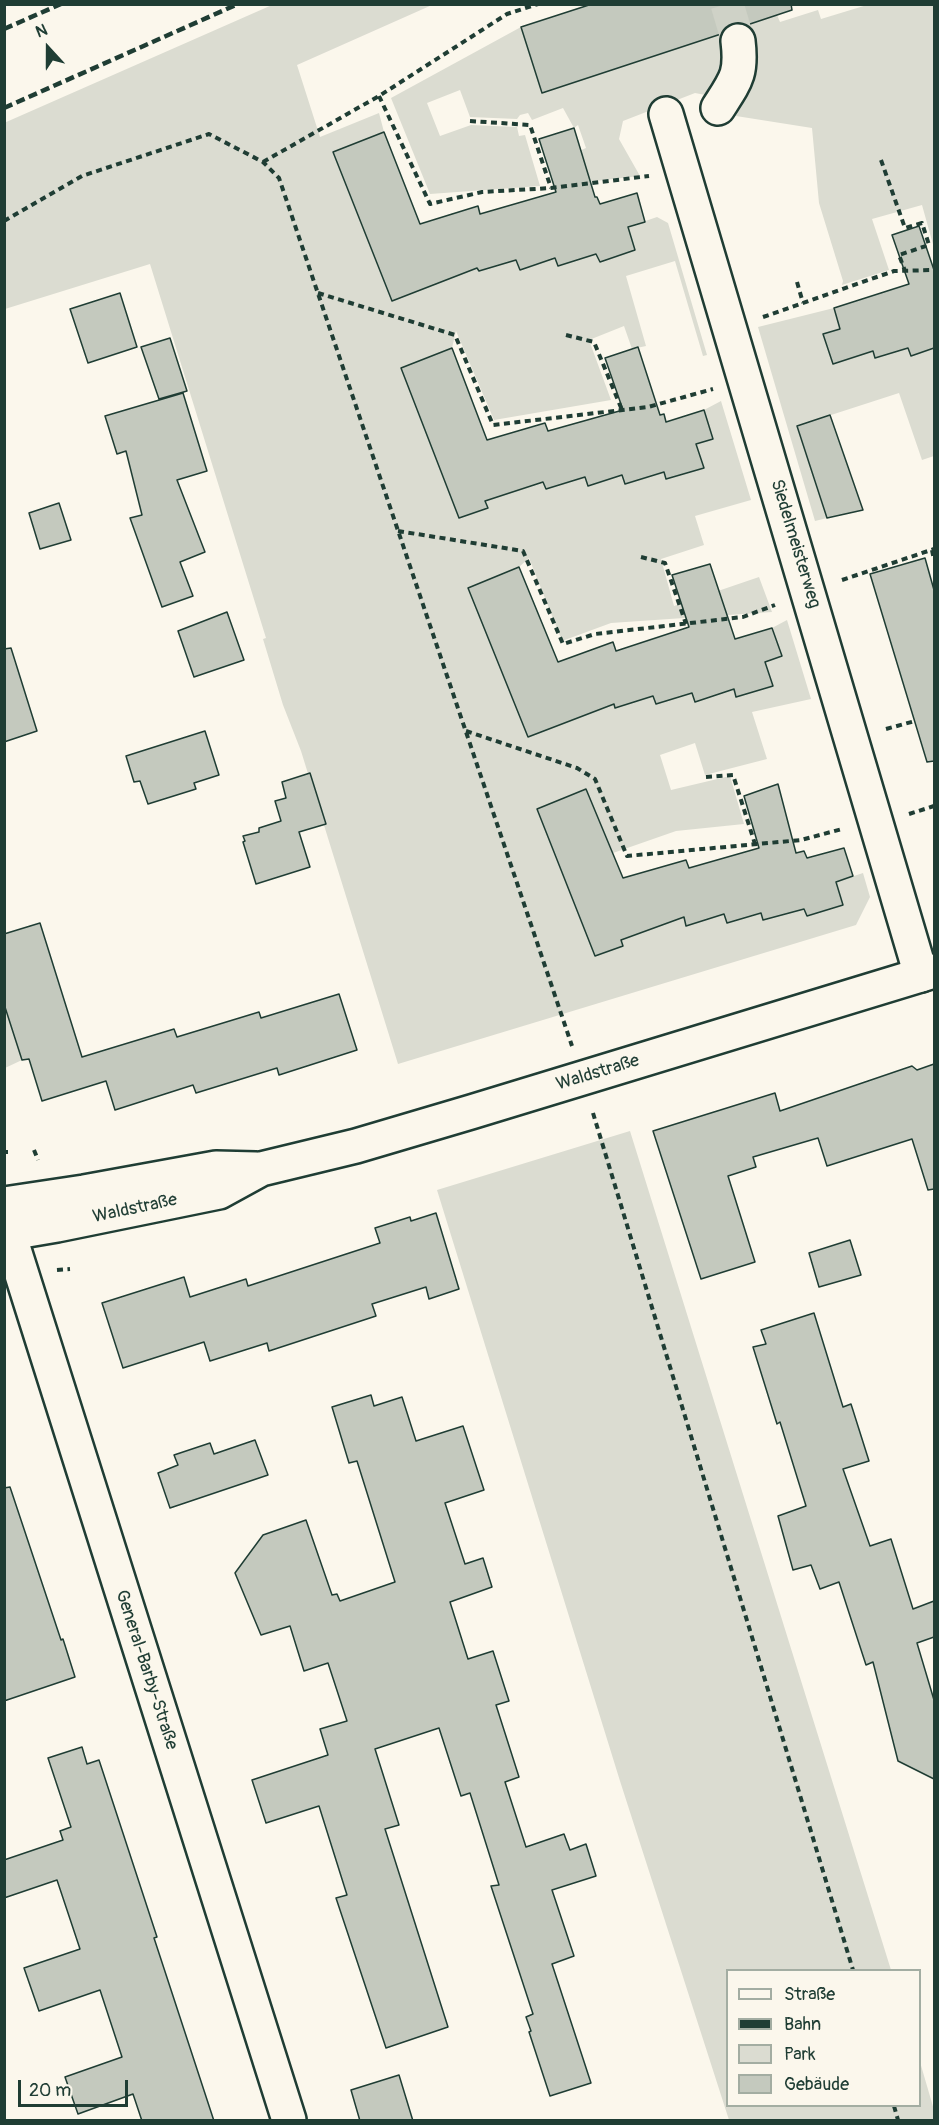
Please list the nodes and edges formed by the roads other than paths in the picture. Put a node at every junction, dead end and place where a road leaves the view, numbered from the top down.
1 (738, 41) tunnel mouth
2 (718, 108) dead end
3 (666, 114) dead end
4 (928, 973) edge
5 (6, 1222) edge
6 (289, 2121) edge

1 - 2 street
3 - 4 street, Siedelmeisterweg
4 - 5 street, Waldstraße
5 - 6 street, General-Barby-Straße

